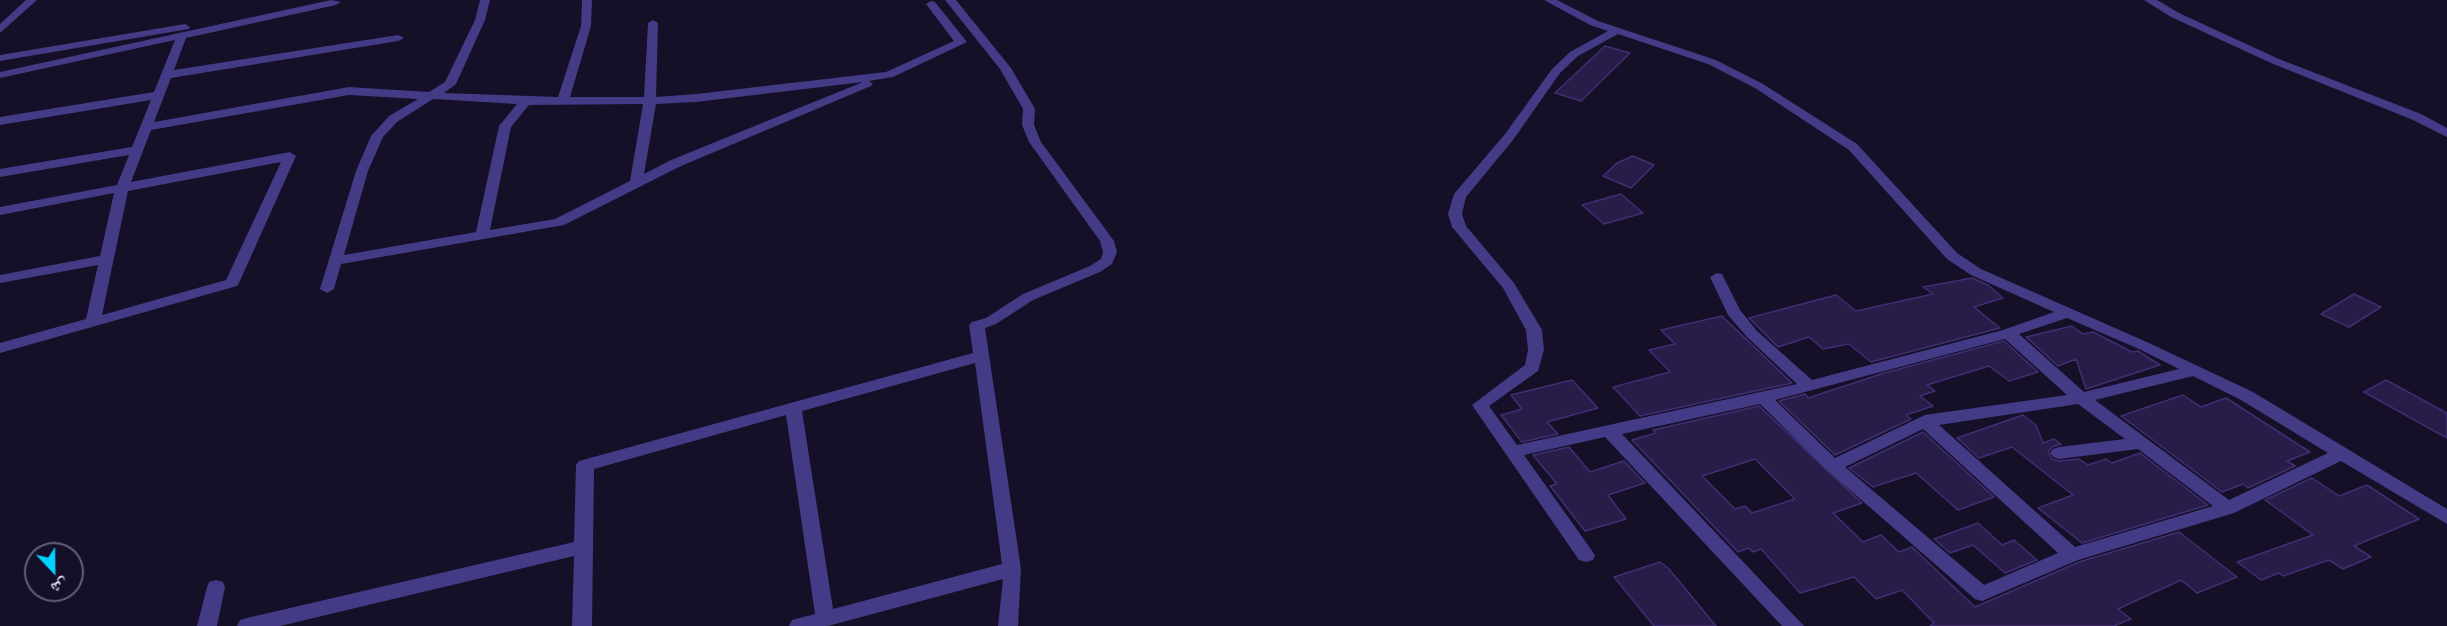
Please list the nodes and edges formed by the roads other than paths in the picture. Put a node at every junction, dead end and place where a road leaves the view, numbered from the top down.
1 (32, 0) edge
2 (317, 0) edge
3 (485, 0) edge
4 (587, 0) edge
5 (950, 0) edge
6 (1549, 0) edge
7 (2149, 0) edge
8 (336, 2) dead end
9 (931, 4) dead end
10 (652, 23) dead end
11 (0, 30) edge
12 (1615, 31) junction
13 (181, 38) junction
14 (398, 38) dead end
15 (0, 58) edge
16 (0, 75) edge
17 (166, 75) junction
18 (889, 75) junction
19 (158, 95) junction
20 (432, 96) junction
21 (526, 101) junction
22 (563, 101) junction
23 (650, 101) junction
24 (0, 121) edge
25 (146, 127) junction
26 (2447, 133) edge
27 (136, 150) junction
28 (0, 173) edge
29 (636, 183) junction
30 (122, 188) junction
31 (0, 211) edge
32 (482, 235) junction
33 (106, 259) junction
34 (336, 261) junction
35 (1717, 277) dead end
36 (0, 279) edge
37 (327, 290) dead end
38 (2068, 312) junction
39 (93, 323) junction
40 (2008, 333) junction
41 (0, 348) edge
42 (981, 356) junction
43 (2193, 371) junction
44 (1809, 386) junction
45 (2081, 398) junction
46 (1763, 399) junction
47 (793, 408) junction
48 (1925, 421) junction
49 (1610, 432) junction
50 (2142, 443) junction
51 (1515, 451) junction
52 (2059, 453) dead end
53 (2341, 454) junction
54 (1833, 466) junction
55 (2228, 508) junction
56 (2447, 517) edge
57 (584, 548) junction
58 (1586, 555) dead end
59 (2072, 555) junction
60 (1012, 569) junction
61 (216, 587) dead end
62 (825, 619) junction
63 (207, 626) edge
64 (247, 626) edge
65 (582, 626) edge
66 (800, 626) edge
67 (1008, 626) edge
68 (1794, 626) edge

1 - 11 street
2 - 15 street
3 - 20 street
4 - 22 street
5 - 42 street
6 - 12 street
7 - 26 street
8 - 13 street
9 - 18 street
10 - 23 street
12 - 38 street
12 - 51 street
13 - 16 street
13 - 17 street
14 - 17 street
17 - 19 street
18 - 23 street
18 - 29 street
19 - 24 street
19 - 25 street
20 - 21 street
20 - 25 street
20 - 34 street
21 - 22 street
21 - 32 street
22 - 23 street
23 - 29 street
25 - 27 street
27 - 28 street
27 - 30 street
29 - 32 street
30 - 31 street
30 - 33 street
30 - 39 street
32 - 34 street
33 - 36 street
33 - 39 street
34 - 37 street
35 - 44 street
38 - 40 street
38 - 43 street
39 - 41 street
40 - 44 street
40 - 45 street
42 - 47 street
42 - 60 street
43 - 45 street
43 - 53 street
44 - 46 street
45 - 48 street
45 - 50 street
46 - 49 street
46 - 54 street
47 - 57 street
47 - 62 street
48 - 54 street
48 - 59 street
49 - 51 street
49 - 68 street
50 - 52 street
50 - 55 street
51 - 58 street
53 - 55 street
53 - 56 street
54 - 59 street
55 - 59 street
57 - 64 street
57 - 65 street
60 - 62 street
60 - 67 street
61 - 63 street
62 - 66 street

